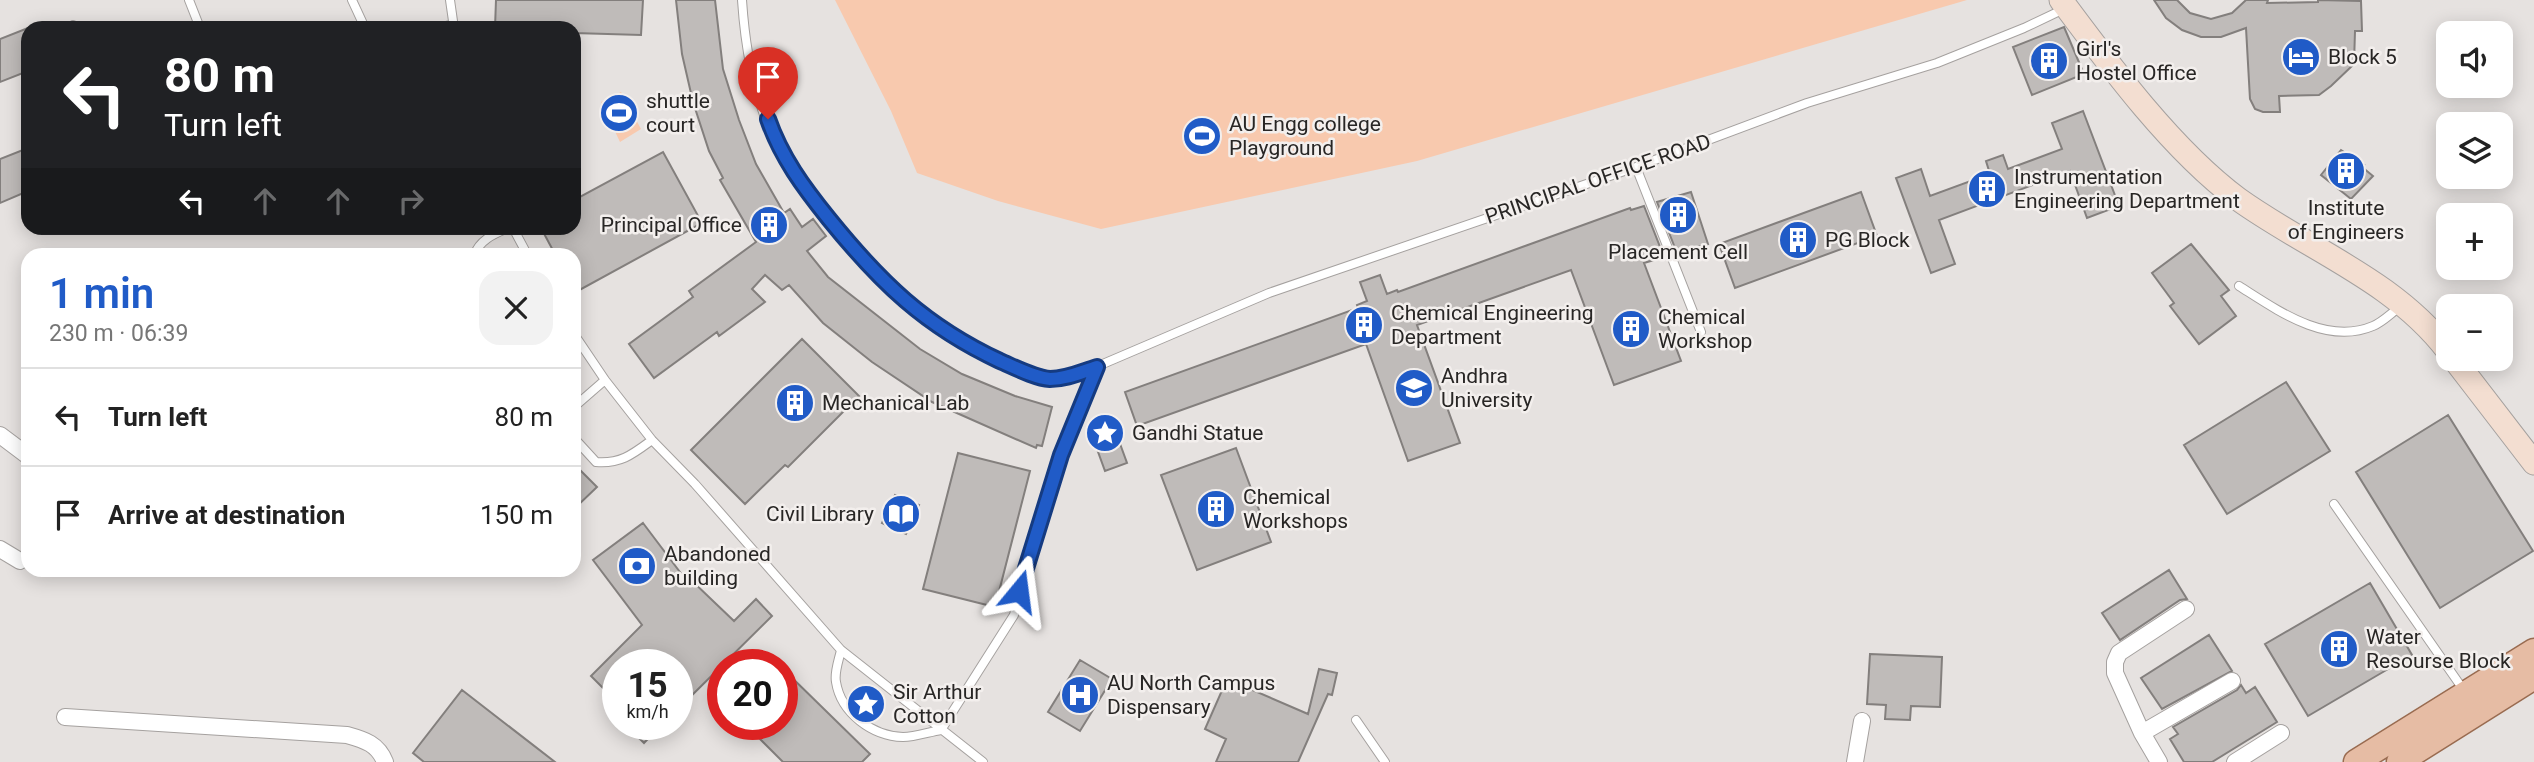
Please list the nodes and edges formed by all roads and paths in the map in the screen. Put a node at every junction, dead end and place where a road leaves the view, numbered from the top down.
1 (189, 0) edge
2 (352, 0) edge
3 (450, 0) edge
4 (742, 0) edge
5 (2064, 4) edge
6 (197, 21) edge
7 (362, 21) edge
8 (453, 21) edge
9 (1636, 167) junction
10 (493, 235) edge
11 (478, 248) edge
12 (2239, 286) dead end
13 (2404, 304) junction
14 (1701, 332) dead end
15 (2436, 335) edge
16 (581, 344) edge
17 (1097, 367) junction
18 (2463, 371) edge
19 (605, 380) junction
20 (581, 401) edge
21 (0, 436) edge
22 (652, 440) junction
23 (581, 446) edge
24 (21, 451) edge
25 (2534, 463) edge
26 (2334, 504) dead end
27 (0, 549) edge
28 (20, 561) dead end
29 (2186, 609) dead end
30 (841, 650) junction
31 (2534, 651) edge
32 (2534, 677) edge
33 (2232, 681) dead end
34 (2467, 695) junction
35 (65, 717) dead end
36 (1356, 720) dead end
37 (1862, 722) dead end
38 (940, 730) junction
39 (2142, 733) junction
40 (2281, 733) dead end
41 (385, 762) edge
42 (983, 762) edge
43 (1385, 762) edge
44 (1855, 762) edge
45 (2159, 762) edge
46 (2235, 762) edge
47 (2356, 762) edge
48 (2399, 762) edge

1 - 6 lane
2 - 7 lane
3 - 8 lane
4 - 17 lane, PRINCIPAL OFFICE ROAD
5 - 9 lane, PRINCIPAL OFFICE ROAD
5 - 13 street
9 - 14 lane
9 - 17 lane, PRINCIPAL OFFICE ROAD
10 - 11 lane
12 - 13 lane
13 - 15 street
16 - 19 lane
17 - 38 lane
18 - 25 street
19 - 20 lane
19 - 22 lane
21 - 24 street
22 - 23 lane
22 - 30 lane
26 - 34 lane
27 - 28 street
29 - 39 street
30 - 38 lane
30 - 38 lane
31 - 34 main road
32 - 48 main road
33 - 39 street
34 - 47 main road
35 - 41 street
36 - 43 lane
37 - 44 street
38 - 42 lane
39 - 45 street
40 - 46 street

